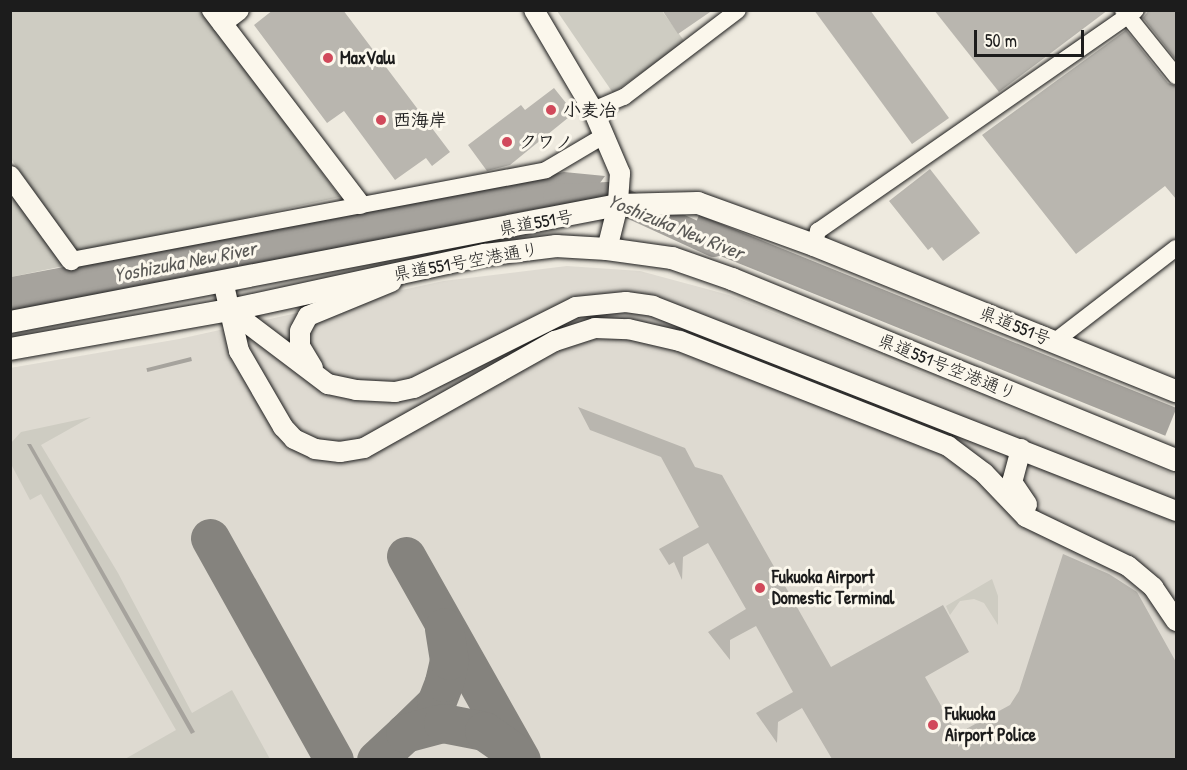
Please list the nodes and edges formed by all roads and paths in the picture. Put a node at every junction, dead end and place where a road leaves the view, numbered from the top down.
1 (239, 10) edge
2 (534, 10) edge
3 (738, 10) edge
4 (1129, 13) edge
5 (217, 17) edge
6 (1176, 76) edge
7 (593, 110) junction
8 (605, 135) junction
9 (10, 176) edge
10 (360, 204) junction
11 (616, 215) junction
12 (814, 244) junction
13 (1176, 248) edge
14 (607, 249) junction
15 (71, 260) joint
16 (420, 268) junction
17 (223, 281) junction
18 (230, 310) junction
19 (10, 322) edge
20 (1054, 342) junction
21 (10, 349) edge
22 (328, 384) junction
23 (1176, 392) edge
24 (1021, 449) junction
25 (1176, 460) edge
26 (1176, 510) edge
27 (1068, 538) junction
28 (1176, 621) edge

1 - 5 street
2 - 7 street
3 - 7 street
4 - 6 street
4 - 12 street
5 - 10 street
7 - 8 street
8 - 10 street
8 - 11 street
9 - 15 street
10 - 15 street
11 - 12 main road, 県道551号
11 - 14 street
11 - 17 main road, 県道551号
12 - 20 main road, 県道551号
13 - 20 street
14 - 16 main road, 県道551号空港通り
14 - 25 main road, 県道551号空港通り
16 - 18 main road, 県道551号空港通り
16 - 22 street
17 - 18 street
17 - 19 main road, 県道551号
18 - 21 main road, 県道551号空港通り
18 - 22 street
18 - 27 street
20 - 23 main road, 県道551号
22 - 24 street
24 - 26 street
24 - 27 street
27 - 28 street

